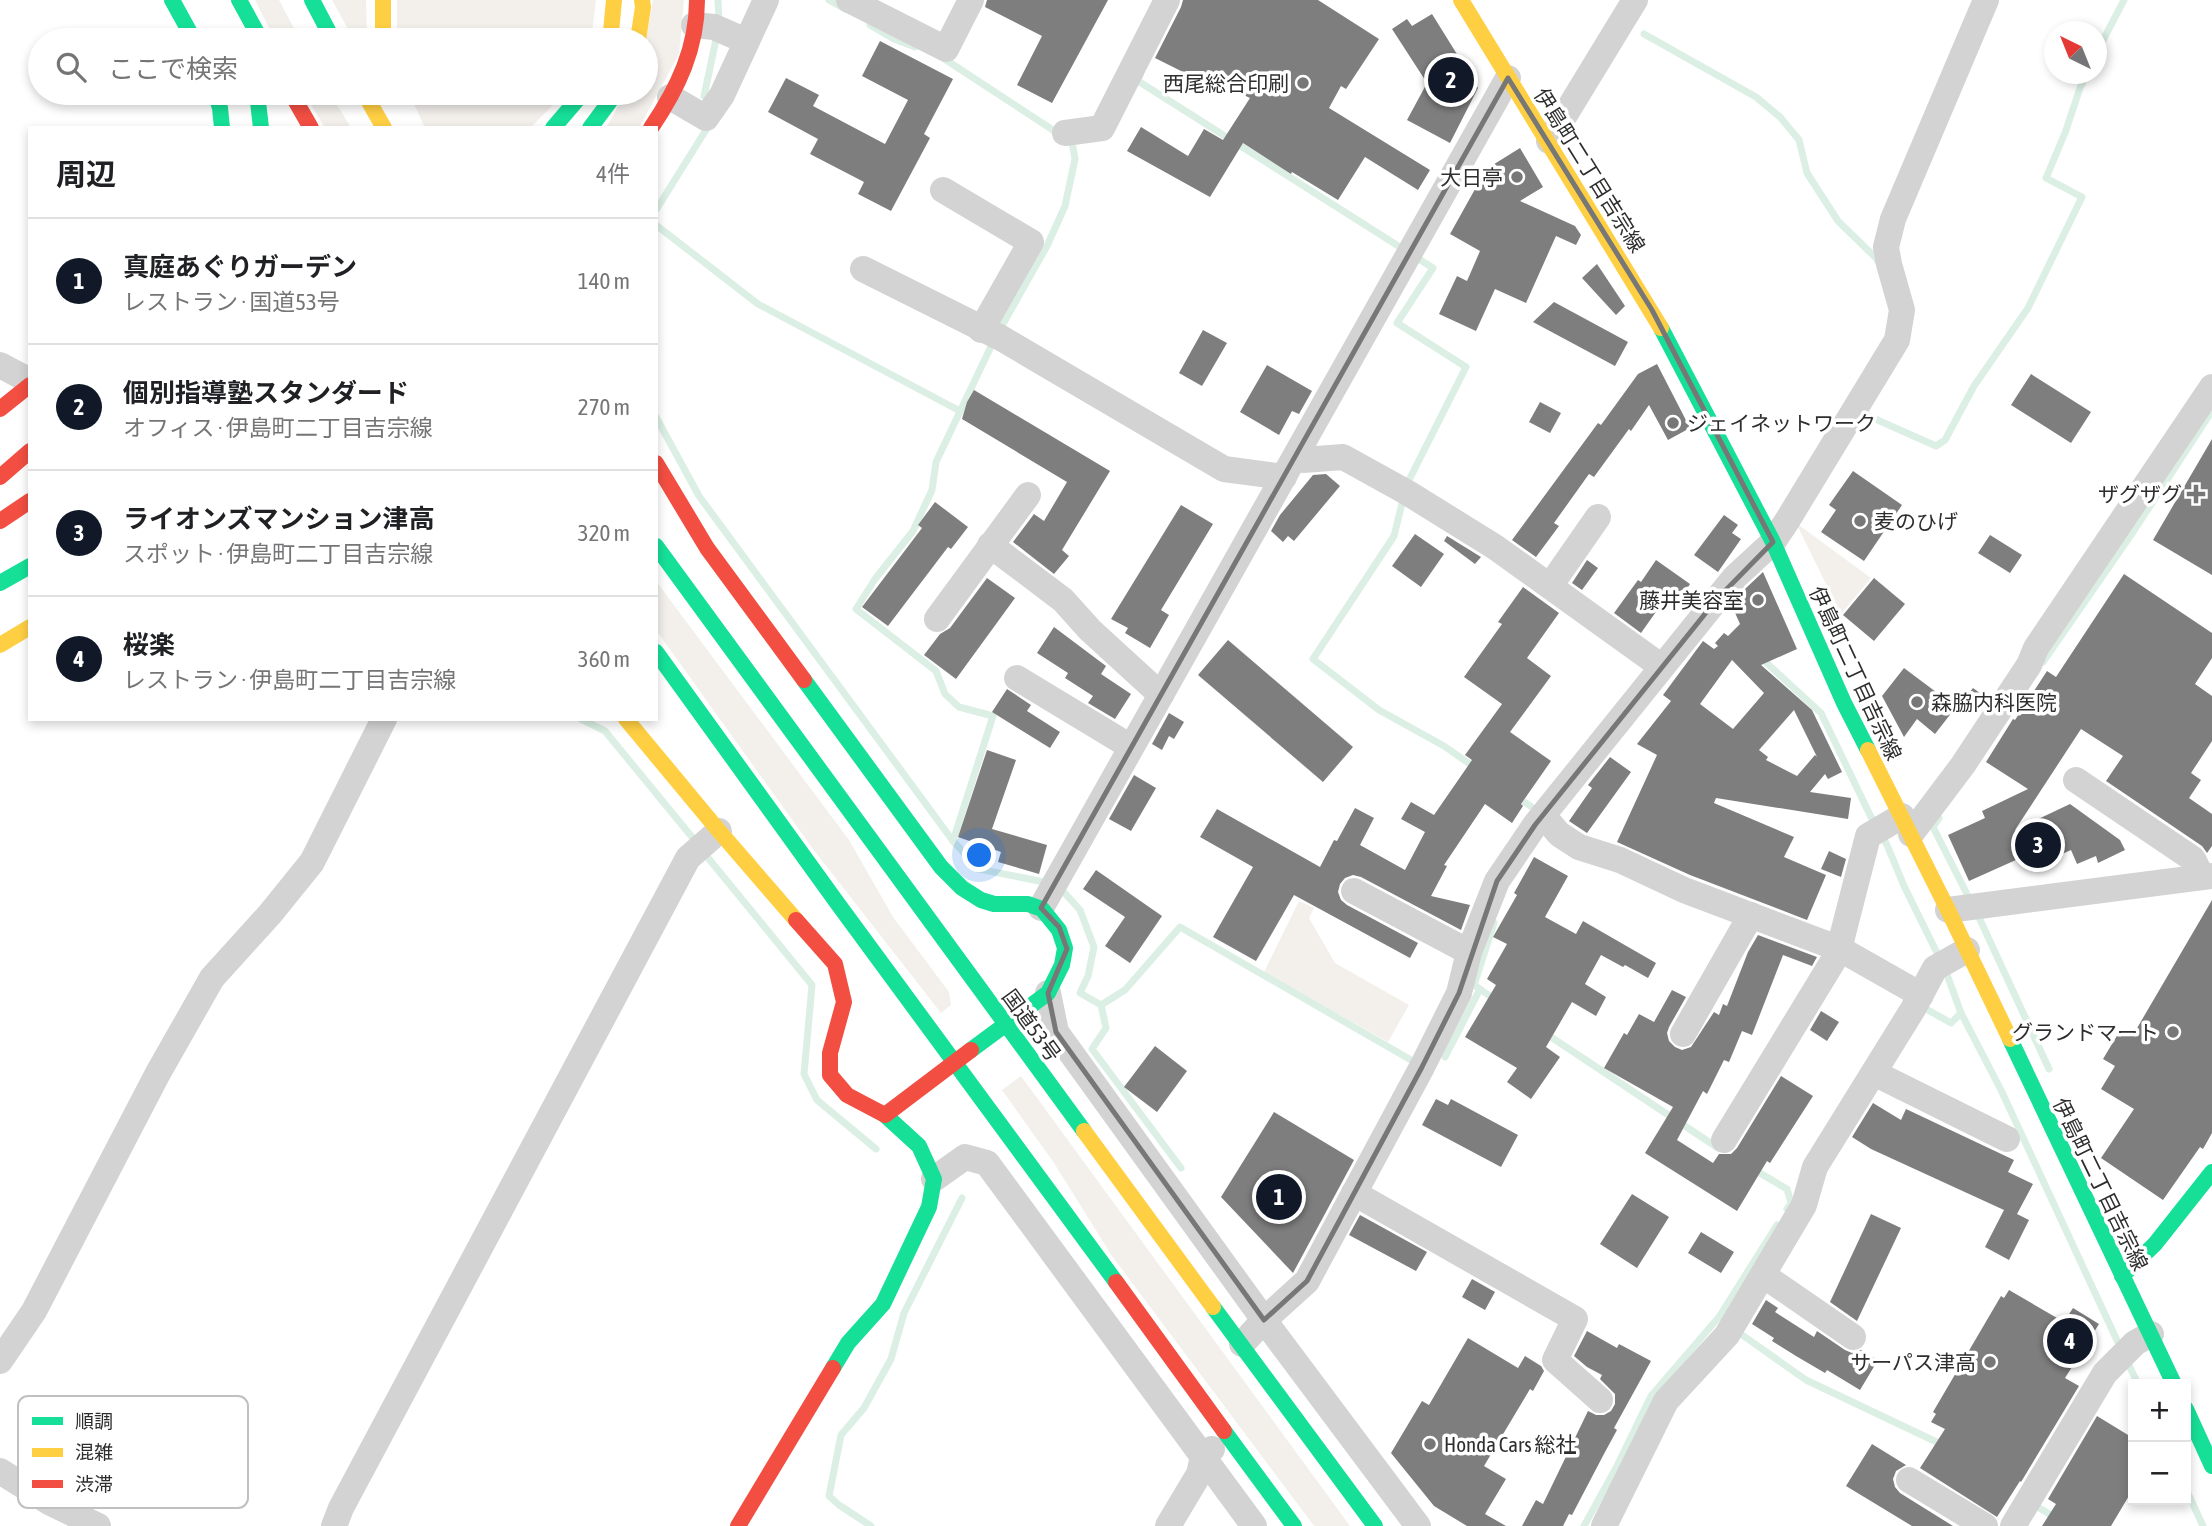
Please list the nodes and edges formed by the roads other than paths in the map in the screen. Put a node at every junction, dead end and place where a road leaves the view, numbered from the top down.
1 (172, 0) edge
2 (312, 0) edge
3 (383, 0) edge
4 (614, 0) edge
5 (642, 0) edge
6 (766, 0) edge
7 (849, 0) edge
8 (971, 0) edge
9 (1167, 0) edge
10 (1461, 0) edge
11 (1635, 0) edge
12 (1986, 0) edge
13 (239, 1) edge
14 (882, 7) edge
15 (707, 21) edge
16 (187, 28) edge
17 (241, 28) edge
18 (254, 28) edge
19 (327, 28) edge
20 (383, 28) edge
21 (610, 28) edge
22 (640, 28) edge
23 (746, 41) junction
24 (1508, 78) junction
25 (670, 97) junction
26 (219, 105) edge
27 (258, 105) edge
28 (298, 105) edge
29 (371, 105) edge
30 (573, 105) edge
31 (608, 105) edge
32 (222, 126) edge
33 (261, 126) edge
34 (310, 126) edge
35 (383, 126) edge
36 (555, 126) edge
37 (592, 126) edge
38 (653, 126) edge
39 (1065, 133) dead end
40 (1549, 141) junction
41 (943, 190) dead end
42 (863, 269) dead end
43 (992, 334) junction
44 (0, 365) edge
45 (28, 382) edge
46 (28, 385) edge
47 (2212, 387) edge
48 (0, 409) edge
49 (28, 453) edge
50 (658, 466) edge
51 (1289, 467) junction
52 (0, 477) edge
53 (1028, 495) dead end
54 (28, 502) edge
55 (1598, 517) dead end
56 (0, 522) edge
57 (1773, 542) junction
58 (990, 545) junction
59 (658, 549) edge
60 (28, 567) edge
61 (0, 583) edge
62 (1550, 586) junction
63 (937, 619) dead end
64 (28, 628) edge
65 (0, 645) edge
66 (658, 655) edge
67 (1662, 667) junction
68 (1017, 678) dead end
69 (1161, 695) junction
70 (383, 721) edge
71 (628, 721) edge
72 (1131, 747) junction
73 (2076, 780) dead end
74 (738, 792) dead end
75 (1543, 815) junction
76 (1904, 823) junction
77 (719, 831) junction
78 (2207, 877) edge
79 (1354, 891) dead end
80 (1049, 893) junction
81 (838, 904) junction
82 (1965, 907) junction
83 (1751, 915) junction
84 (1469, 952) junction
85 (1837, 955) junction
86 (1950, 960) junction
87 (1048, 993) junction
88 (1918, 1001) junction
89 (1006, 1026) junction
90 (1683, 1034) dead end
91 (956, 1062) junction
92 (1874, 1073) junction
93 (885, 1115) junction
94 (2007, 1139) dead end
95 (1724, 1140) dead end
96 (2210, 1177) edge
97 (934, 1179) junction
98 (1354, 1193) junction
99 (1763, 1275) junction
100 (2122, 1276) junction
101 (1264, 1320) junction
102 (1853, 1337) dead end
103 (1242, 1344) junction
104 (2133, 1347) junction
105 (0, 1361) edge
106 (2168, 1379) edge
107 (1600, 1400) dead end
108 (2191, 1420) edge
109 (1227, 1436) junction
110 (1203, 1457) junction
111 (2212, 1466) edge
112 (0, 1471) edge
113 (1909, 1480) dead end
114 (18, 1482) edge
115 (61, 1508) edge
116 (2023, 1508) edge
117 (98, 1526) edge
118 (334, 1526) edge
119 (738, 1526) edge
120 (1168, 1526) edge
121 (1254, 1526) edge
122 (1294, 1526) edge
123 (1376, 1526) edge
124 (1418, 1526) edge
125 (1604, 1526) edge
126 (1985, 1526) edge

1 - 16 main road
2 - 19 main road
3 - 20 main road
4 - 21 main road
5 - 22 main road
6 - 23 street
7 - 14 street
8 - 14 street
9 - 39 street
10 - 24 main road, 伊島町二丁目吉宗線
11 - 40 street
12 - 57 street
13 - 17 main road
13 - 18 main road
15 - 23 street
15 - 25 main road
23 - 25 street
24 - 40 main road, 伊島町二丁目吉宗線
24 - 51 street
25 - 38 main road
26 - 32 main road
27 - 33 main road
28 - 34 main road
29 - 35 main road
30 - 36 main road
31 - 37 main road
40 - 57 main road, 伊島町二丁目吉宗線
41 - 43 street
42 - 43 street
43 - 51 street
44 - 45 street
46 - 48 main road
47 - 76 street
49 - 52 main road
50 - 80 main road
51 - 62 street
51 - 69 street
53 - 58 street
54 - 56 main road
55 - 62 street
57 - 67 street
57 - 76 main road, 伊島町二丁目吉宗線
58 - 63 street
58 - 69 street
59 - 89 main road, 国道53号
60 - 61 main road
62 - 67 street
64 - 65 main road
66 - 81 main road
67 - 75 street
68 - 72 street
69 - 72 street
70 - 105 street
71 - 77 main road
72 - 80 street
73 - 78 street
74 - 81 main road
75 - 83 street
75 - 84 street
76 - 82 main road, 伊島町二丁目吉宗線
76 - 85 street
77 - 93 main road
77 - 118 street
78 - 82 street
79 - 84 street
80 - 87 main road
81 - 91 main road
82 - 86 main road, 伊島町二丁目吉宗線
83 - 85 street
83 - 90 street
84 - 98 street
85 - 88 street
85 - 95 street
86 - 88 street
86 - 100 main road, 伊島町二丁目吉宗線
87 - 89 main road
87 - 101 street
88 - 92 street
89 - 91 main road
89 - 103 main road, 国道53号
91 - 93 main road
91 - 109 main road
92 - 94 street
92 - 99 street
93 - 97 main road
96 - 100 main road
97 - 110 street
97 - 119 main road
98 - 101 street
98 - 107 street
99 - 102 street
99 - 125 street
100 - 104 main road, 伊島町二丁目吉宗線
101 - 103 street
101 - 124 street
103 - 123 main road, 国道53号
104 - 106 main road, 伊島町二丁目吉宗線
104 - 116 street
108 - 111 main road
109 - 110 street
109 - 122 main road
110 - 120 street
110 - 121 street
112 - 114 street
113 - 126 street
115 - 117 street

